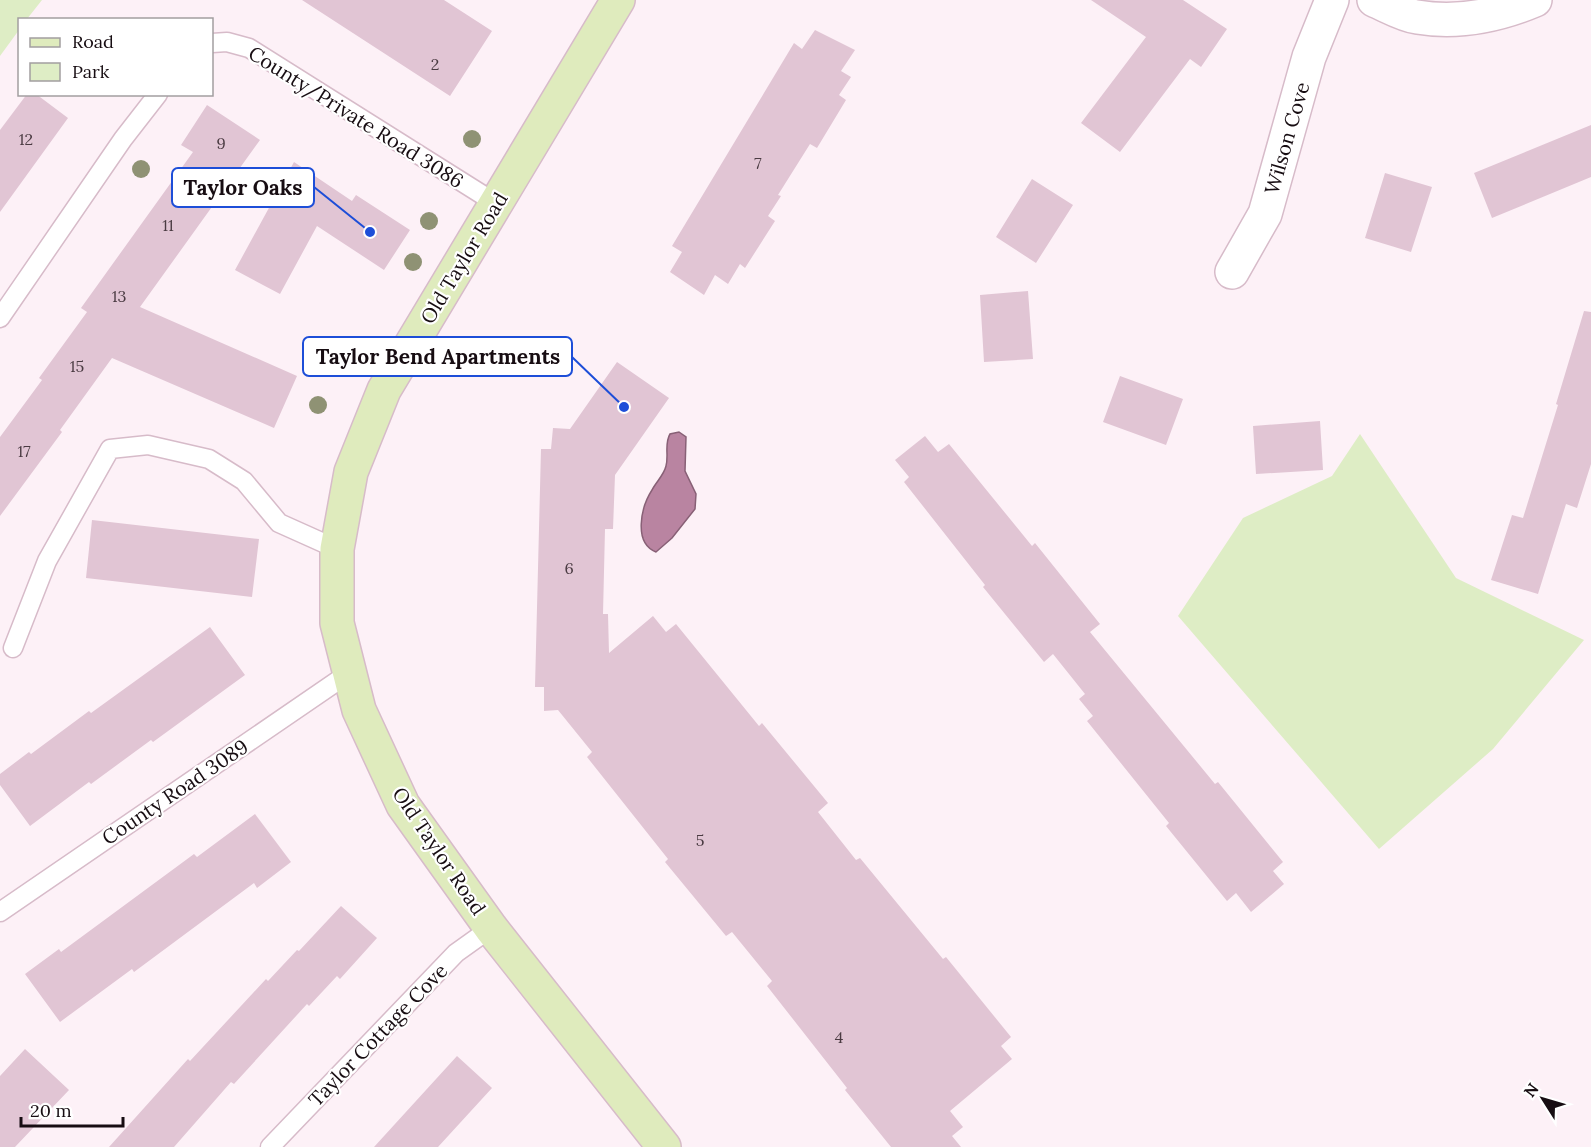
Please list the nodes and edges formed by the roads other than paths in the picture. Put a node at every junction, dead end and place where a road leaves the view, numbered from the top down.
1 (618, 0) edge
2 (1332, 0) edge
3 (1374, 0) edge
4 (1535, 0) edge
5 (213, 43) edge
6 (156, 96) edge
7 (497, 204) junction
8 (1232, 272) dead end
9 (0, 318) edge
10 (337, 549) junction
11 (13, 648) dead end
12 (349, 673) junction
13 (0, 912) edge
14 (491, 928) junction
15 (270, 1147) edge
16 (664, 1147) edge

1 - 7 street, Old Taylor Road
2 - 8 street, Wilson Cove
3 - 4 street
5 - 7 lane, County/Private Road 3086
6 - 9 lane
7 - 10 street, Old Taylor Road
10 - 11 lane
10 - 12 street, Old Taylor Road
12 - 13 lane, County Road 3089
12 - 14 street, Old Taylor Road
14 - 15 lane, Taylor Cottage Cove
14 - 16 street, Old Taylor Road

